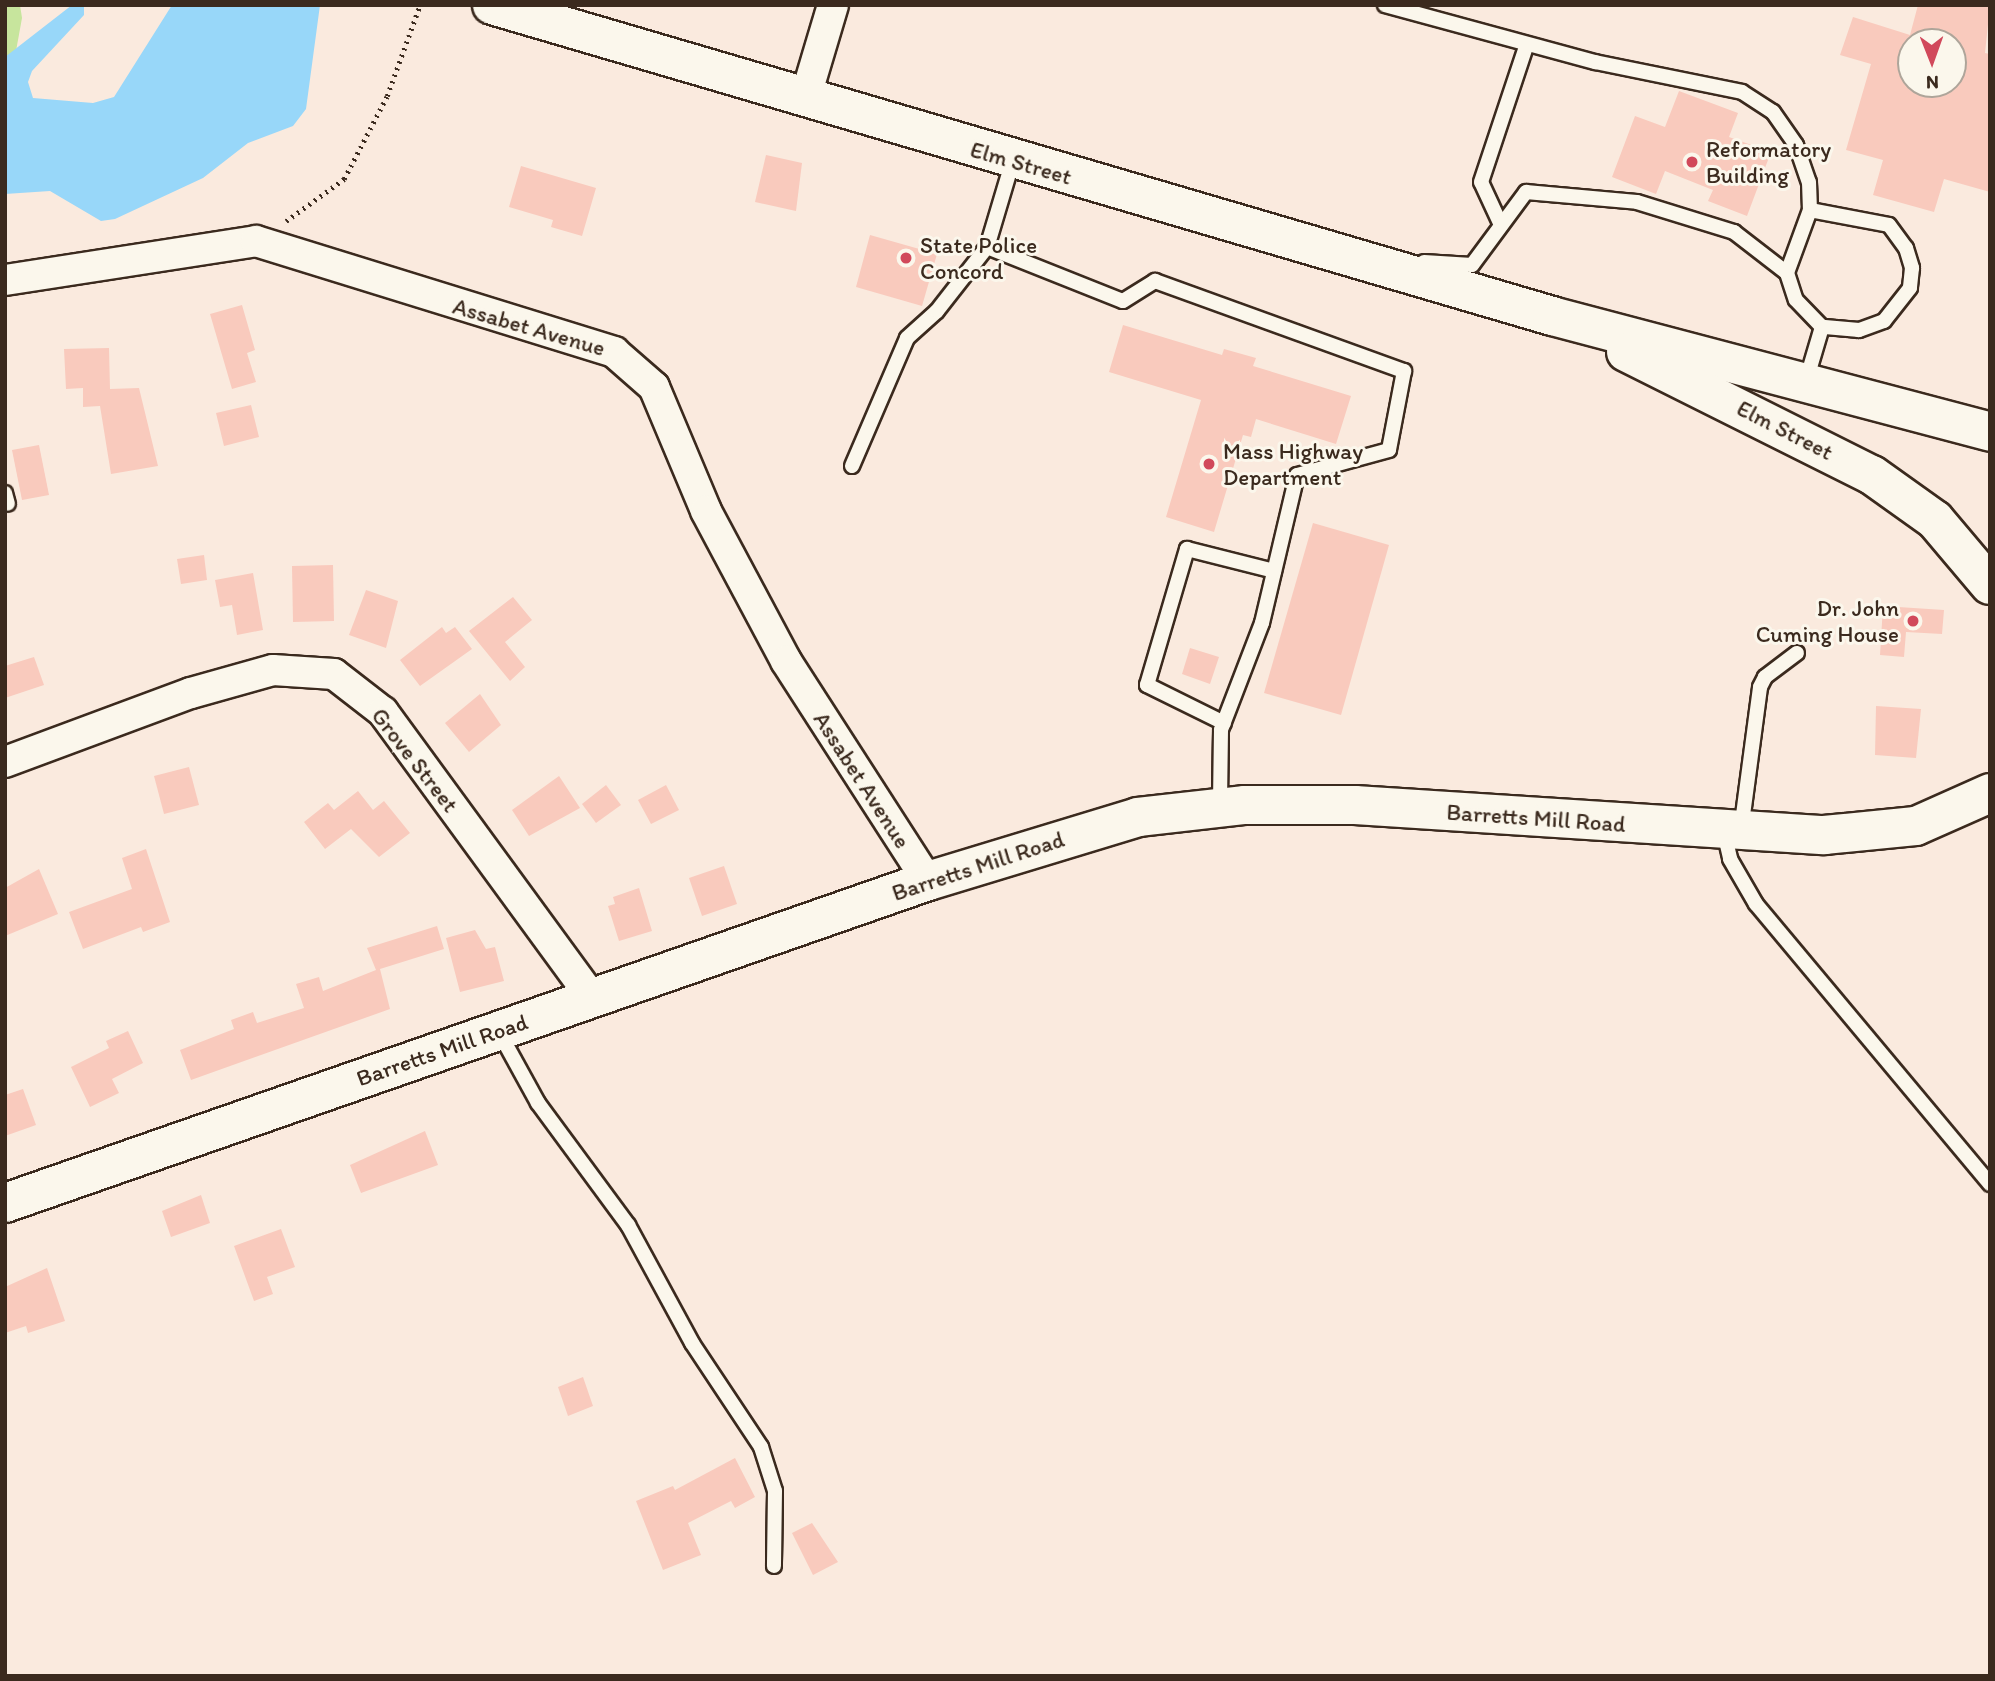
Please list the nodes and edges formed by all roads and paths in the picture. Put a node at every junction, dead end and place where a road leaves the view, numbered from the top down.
1 (420, 5) edge
2 (492, 5) edge
3 (833, 5) edge
4 (1385, 5) edge
5 (1527, 44) junction
6 (805, 99) junction
7 (1013, 160) junction
8 (1810, 210) junction
9 (1501, 225) junction
10 (256, 241) junction
11 (987, 247) junction
12 (1348, 257) junction
13 (1787, 273) junction
14 (5, 280) edge
15 (1552, 316) junction
16 (1822, 327) junction
17 (1805, 382) junction
18 (1990, 432) edge
19 (852, 466) dead end
20 (1274, 571) junction
21 (1990, 585) edge
22 (1797, 653) dead end
23 (1224, 723) junction
24 (5, 761) edge
25 (1990, 793) edge
26 (1220, 807) junction
27 (1732, 831) junction
28 (928, 881) junction
29 (592, 998) junction
30 (498, 1031) junction
31 (1990, 1184) edge
32 (5, 1203) edge
33 (775, 1566) dead end

1 - 10 path
2 - 6 main road, Elm Street
3 - 6 street
4 - 5 lane
5 - 8 lane
5 - 9 lane
6 - 7 main road, Elm Street
7 - 11 lane
7 - 12 main road, Elm Street
8 - 13 lane
8 - 16 lane
9 - 12 lane
9 - 13 lane
10 - 14 street, Assabet Avenue
10 - 28 street, Assabet Avenue
11 - 19 lane
11 - 20 lane
12 - 15 main road, Elm Street
13 - 16 lane
15 - 17 main road, Elm Street
15 - 21 main road, Elm Street
16 - 17 lane
17 - 18 main road, Elm Street
20 - 23 lane
20 - 23 lane
22 - 27 lane
23 - 26 lane
24 - 29 street, Grove Street
25 - 27 main road, Barretts Mill Road
26 - 27 main road, Barretts Mill Road
26 - 28 main road, Barretts Mill Road
27 - 31 lane
28 - 29 main road, Barretts Mill Road
29 - 30 main road, Barretts Mill Road
30 - 32 main road, Barretts Mill Road
30 - 33 lane

